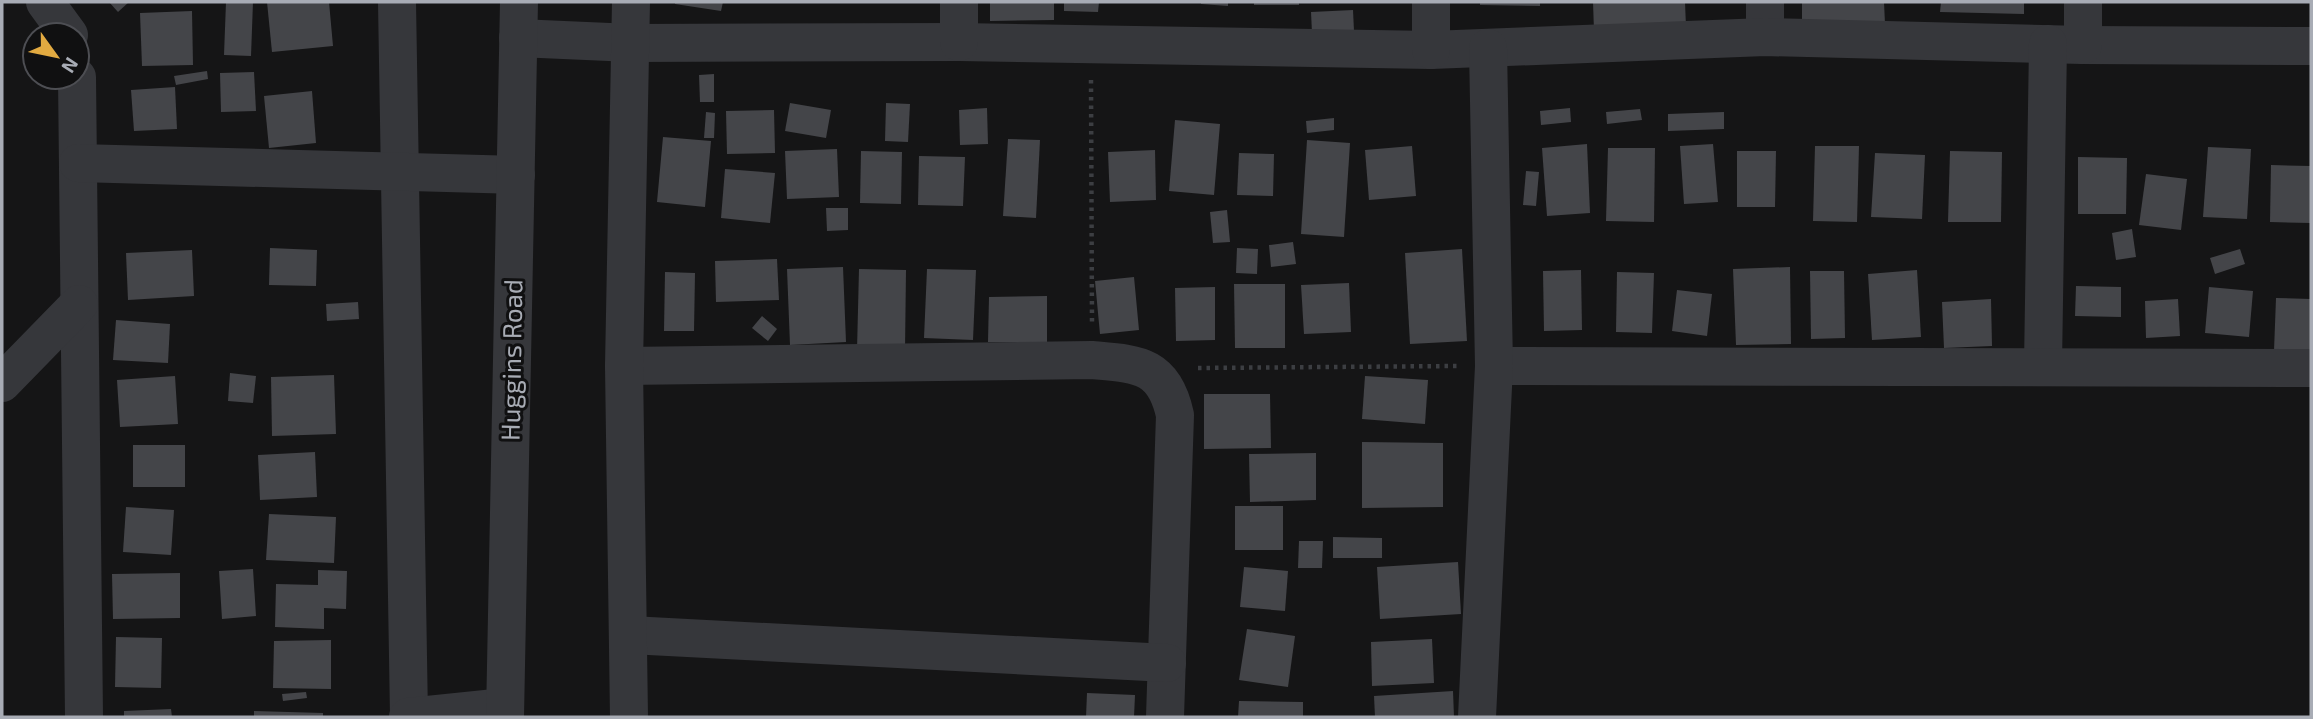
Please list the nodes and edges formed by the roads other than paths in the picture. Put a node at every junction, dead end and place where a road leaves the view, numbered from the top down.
1 (45, 2) edge
2 (397, 2) edge
3 (631, 2) edge
4 (960, 2) edge
5 (1431, 2) edge
6 (2083, 2) edge
7 (1765, 19) edge
8 (518, 20) edge
9 (59, 21) edge
10 (959, 41) junction
11 (632, 43) junction
12 (2066, 44) junction
13 (2311, 46) edge
14 (1488, 48) junction
15 (1430, 50) junction
16 (77, 91) edge
17 (78, 163) junction
18 (401, 172) junction
19 (516, 174) junction
20 (79, 304) junction
21 (2042, 365) junction
22 (624, 366) junction
23 (1494, 366) junction
24 (2311, 368) edge
25 (2, 383) edge
26 (630, 635) junction
27 (1167, 663) junction
28 (505, 712) edge
29 (84, 717) edge
30 (409, 717) edge
31 (629, 717) edge
32 (1165, 717) edge
33 (1477, 717) edge

1 - 9 street
2 - 18 street
3 - 11 street
4 - 10 street
5 - 15 street
6 - 12 street
7 - 12 street
7 - 14 street
8 - 11 street
8 - 19 street, Huggins Road
10 - 11 street
10 - 15 street
11 - 22 street
12 - 13 street
12 - 21 street
14 - 15 street
14 - 23 street
16 - 17 street
17 - 18 street
17 - 20 street
18 - 19 street
18 - 30 street
19 - 28 street, Huggins Road
20 - 25 street
20 - 29 street
21 - 23 street
21 - 24 street
22 - 26 street
22 - 27 street
23 - 33 street
26 - 27 street
26 - 31 street
27 - 32 street
28 - 30 street

